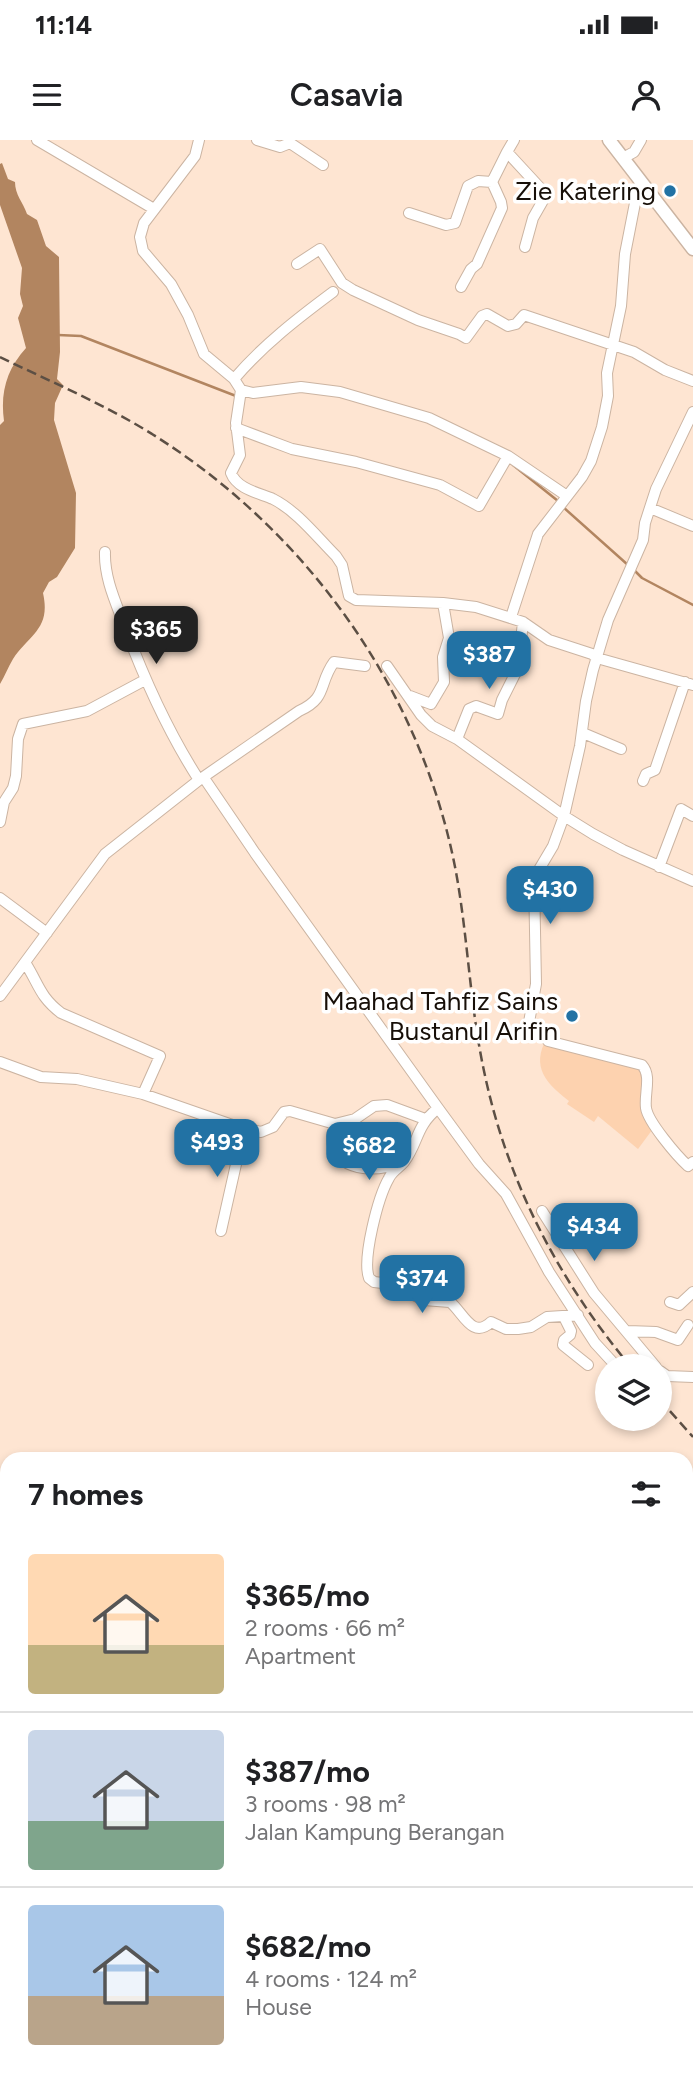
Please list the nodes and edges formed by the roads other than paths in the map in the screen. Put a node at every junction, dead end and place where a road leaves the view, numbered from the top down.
1 (37, 140) edge
2 (199, 140) edge
3 (257, 140) edge
4 (514, 140) edge
5 (609, 140) edge
6 (641, 140) edge
7 (507, 152) junction
8 (623, 158) junction
9 (323, 165) dead end
10 (492, 182) junction
11 (645, 187) junction
12 (154, 209) junction
13 (409, 213) dead end
14 (525, 247) dead end
15 (693, 249) edge
16 (297, 264) dead end
17 (461, 287) dead end
18 (333, 292) dead end
19 (613, 345) junction
20 (234, 379) junction
21 (693, 380) edge
22 (240, 394) junction
23 (692, 415) edge
24 (236, 428) junction
25 (508, 456) junction
26 (567, 496) junction
27 (650, 508) junction
28 (693, 526) edge
29 (105, 552) dead end
30 (443, 603) junction
31 (511, 618) junction
32 (523, 622) junction
33 (597, 658) junction
34 (365, 666) dead end
35 (387, 666) dead end
36 (145, 680) junction
37 (689, 683) edge
38 (410, 696) junction
39 (583, 733) junction
40 (457, 739) junction
41 (621, 749) dead end
42 (202, 779) junction
43 (643, 781) dead end
44 (564, 816) junction
45 (693, 816) edge
46 (0, 822) edge
47 (659, 867) junction
48 (693, 881) edge
49 (0, 898) edge
50 (47, 933) junction
51 (26, 964) junction
52 (0, 996) edge
53 (527, 1033) dead end
54 (548, 1041) dead end
55 (0, 1062) edge
56 (142, 1094) junction
57 (438, 1108) junction
58 (425, 1119) junction
59 (335, 1124) junction
60 (237, 1127) junction
61 (693, 1162) edge
62 (404, 1163) junction
63 (542, 1211) dead end
64 (221, 1231) dead end
65 (693, 1292) edge
66 (670, 1302) dead end
67 (578, 1315) junction
68 (564, 1317) junction
69 (688, 1325) dead end
70 (628, 1331) junction
71 (606, 1354) edge
72 (646, 1354) edge
73 (588, 1364) dead end
74 (672, 1376) edge
75 (693, 1377) edge

1 - 12 street
2 - 12 street
3 - 9 street
4 - 7 street
5 - 8 main road
6 - 8 street
7 - 10 street
7 - 14 street
8 - 11 main road
10 - 13 street
10 - 17 street
11 - 15 main road
11 - 19 street
12 - 20 street
16 - 19 street
18 - 20 street
19 - 21 street
19 - 26 street
20 - 22 street
22 - 24 street
22 - 25 street
23 - 27 street
24 - 25 street
24 - 30 street
25 - 26 street
26 - 31 street
27 - 28 street
27 - 33 street
29 - 36 street
30 - 31 street
30 - 38 street
31 - 32 street
32 - 33 street
32 - 40 street
33 - 37 street
33 - 39 street
34 - 42 street
35 - 38 street
36 - 42 street
36 - 46 street
37 - 43 street
38 - 40 street
39 - 41 street
39 - 44 street
40 - 44 street
42 - 50 street
42 - 57 street
44 - 47 street
44 - 53 street
45 - 47 street
47 - 48 street
49 - 50 street
50 - 51 street
51 - 52 street
51 - 56 street
54 - 61 street
55 - 56 street
56 - 60 street
57 - 58 street
57 - 67 street
58 - 59 street
58 - 62 street
59 - 60 street
59 - 62 street
60 - 64 street
62 - 68 street
63 - 70 street
65 - 66 street
67 - 68 street
67 - 71 street
68 - 73 street
69 - 70 street
70 - 72 street
74 - 75 street

